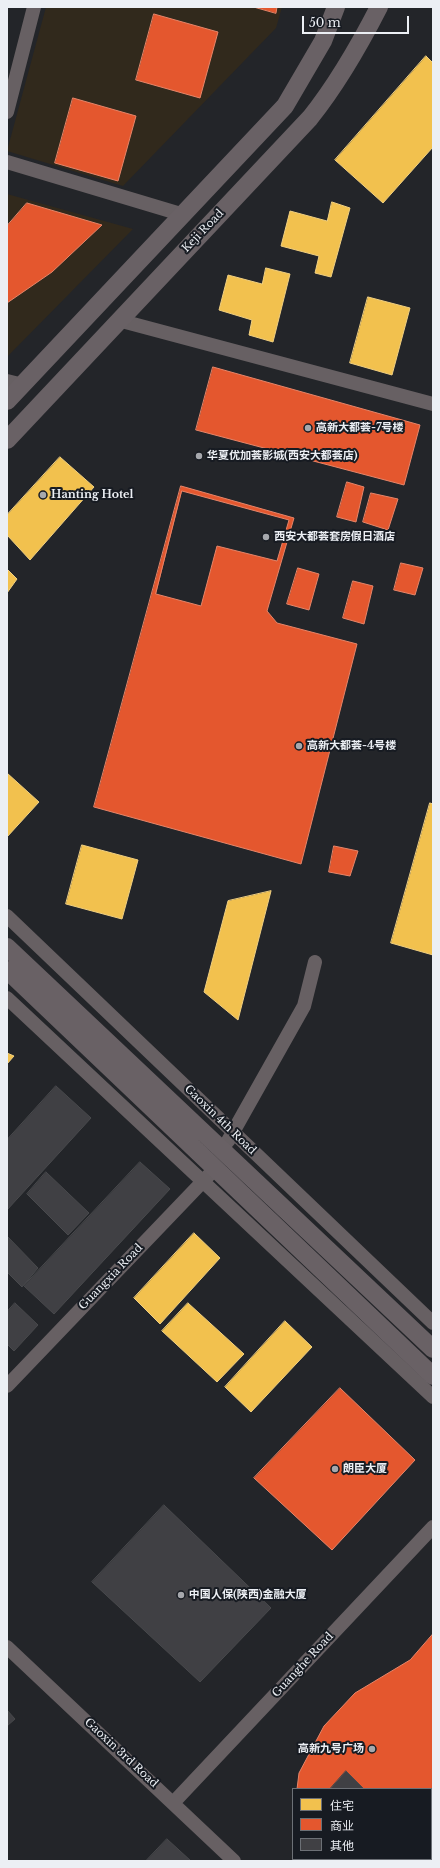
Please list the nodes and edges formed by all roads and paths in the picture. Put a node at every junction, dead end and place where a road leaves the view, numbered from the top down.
1 (34, 7) edge
2 (336, 7) edge
3 (379, 7) edge
4 (7, 112) edge
5 (7, 162) edge
6 (184, 214) junction
7 (118, 320) junction
8 (15, 383) edge
9 (7, 401) edge
10 (433, 404) edge
11 (7, 440) edge
12 (7, 916) edge
13 (7, 947) edge
14 (314, 962) dead end
15 (7, 970) edge
16 (7, 998) edge
17 (233, 1132) junction
18 (223, 1150) junction
19 (209, 1174) junction
20 (433, 1323) edge
21 (433, 1349) edge
22 (433, 1376) edge
23 (7, 1386) edge
24 (433, 1397) edge
25 (433, 1527) edge
26 (7, 1647) edge
27 (174, 1802) junction
28 (234, 1861) edge

1 - 4 street
2 - 6 main road
3 - 7 main road, Keji Road
5 - 6 street
6 - 8 main road
7 - 10 street
7 - 11 main road, Keji Road
8 - 9 main road
12 - 17 street, Gaoxin 4th Road
13 - 18 main road, Gaoxin 4th Road
14 - 17 street
15 - 19 main road
16 - 19 street
17 - 18 street
17 - 20 street, Gaoxin 4th Road
18 - 21 main road, Gaoxin 4th Road
19 - 22 main road
19 - 23 street, Guangxia Road
19 - 24 street
25 - 27 street, Guanghe Road
26 - 27 street, Gaoxin 3rd Road
27 - 28 street, Gaoxin 3rd Road

